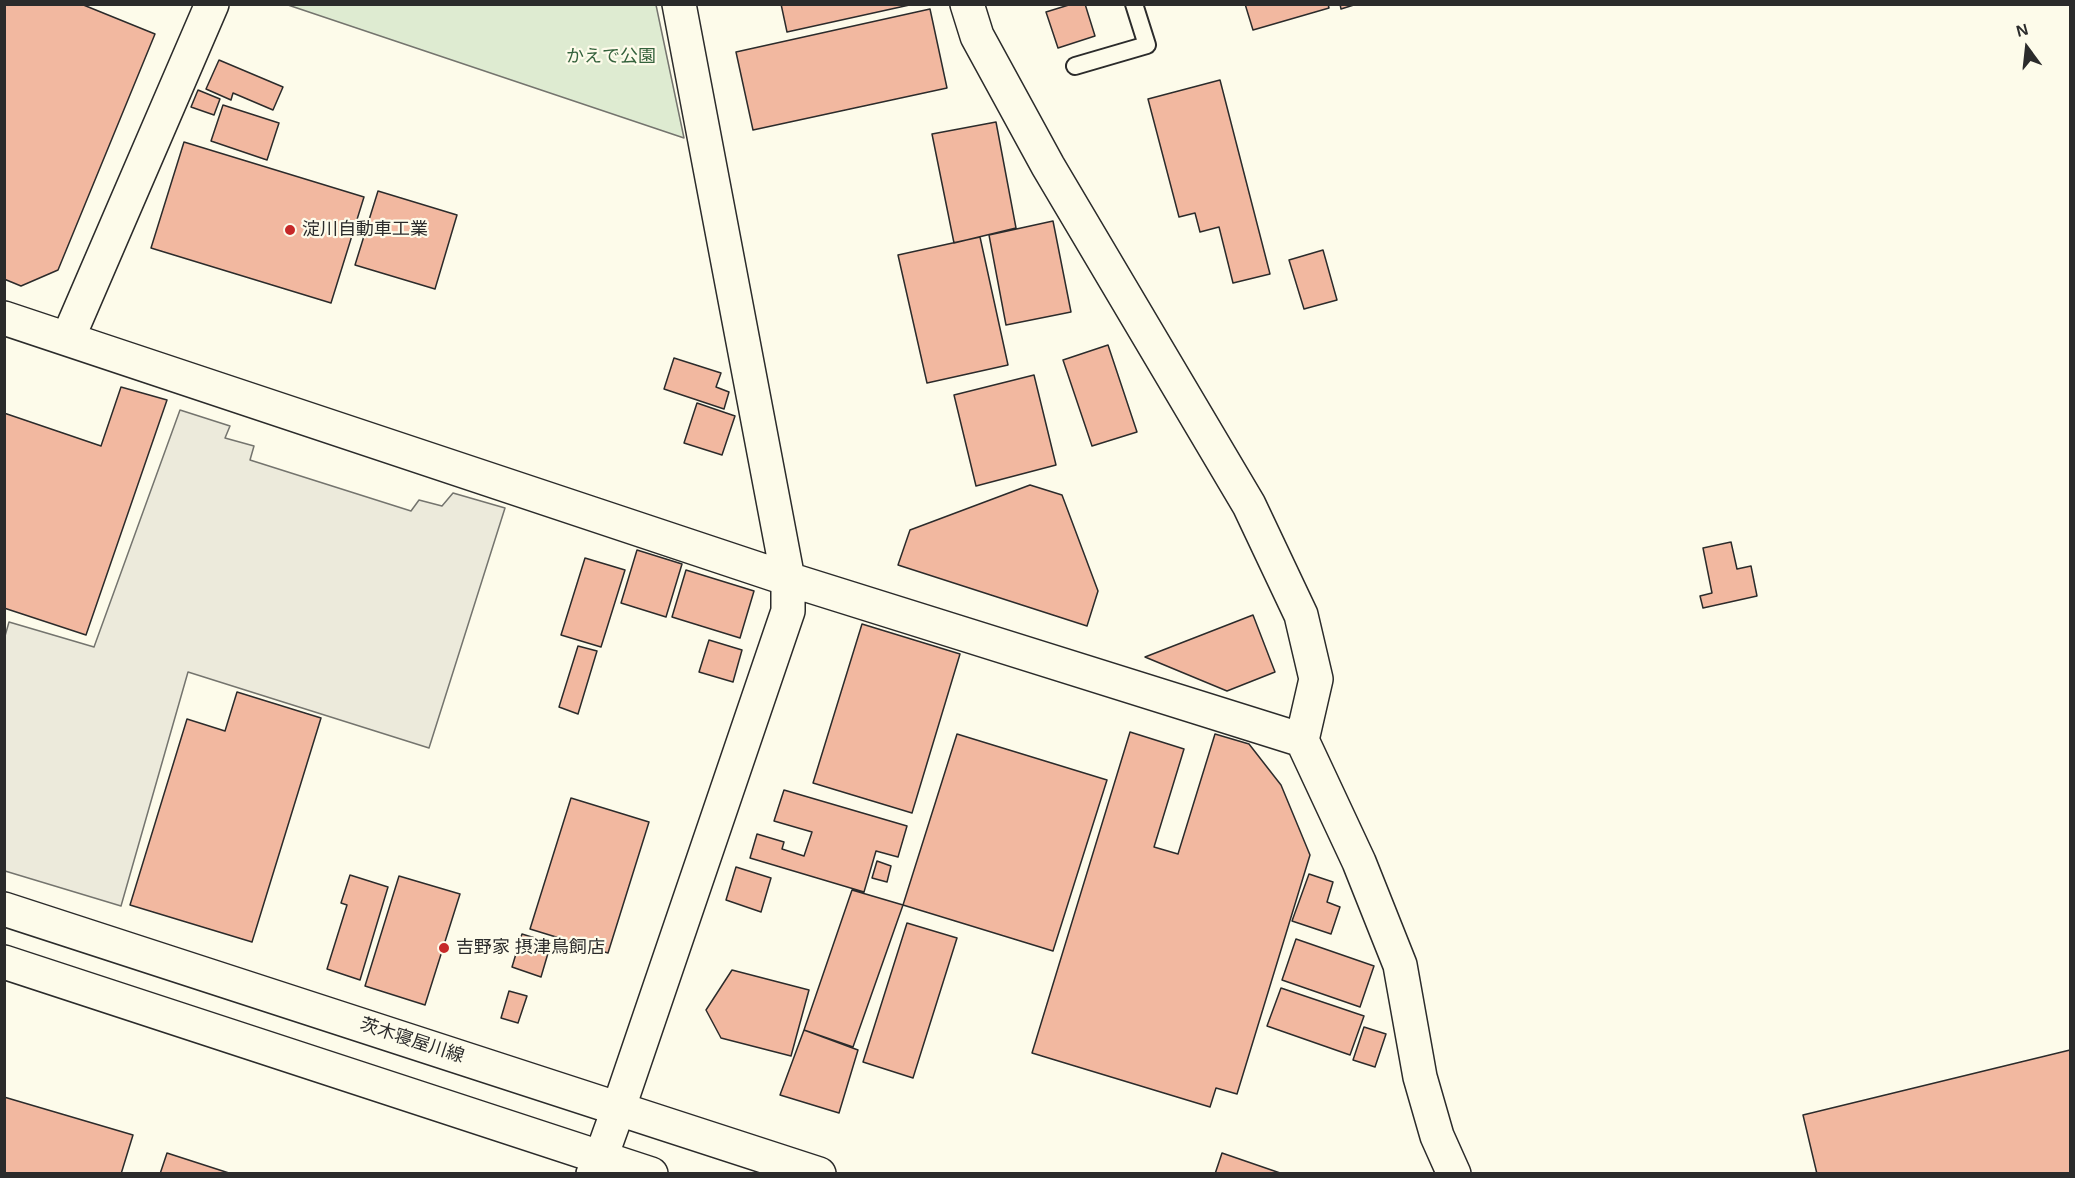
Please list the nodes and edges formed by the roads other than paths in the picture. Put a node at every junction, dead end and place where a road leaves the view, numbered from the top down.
1 (212, 4) edge
2 (679, 4) edge
3 (967, 4) edge
4 (1134, 4) edge
5 (1075, 66) dead end
6 (4, 318) edge
7 (68, 338) junction
8 (788, 579) junction
9 (1302, 740) junction
10 (4, 909) edge
11 (4, 962) edge
12 (619, 1107) junction
13 (597, 1166) edge
14 (651, 1173) edge
15 (819, 1173) edge
16 (1454, 1173) edge

1 - 7 street
2 - 8 street
3 - 9 street
4 - 5 lane
6 - 7 street
7 - 8 street
8 - 9 street
8 - 12 street
9 - 16 street
10 - 12 street, 茨木寝屋川線
11 - 13 street
12 - 13 street
12 - 15 street, 茨木寝屋川線
13 - 14 street

